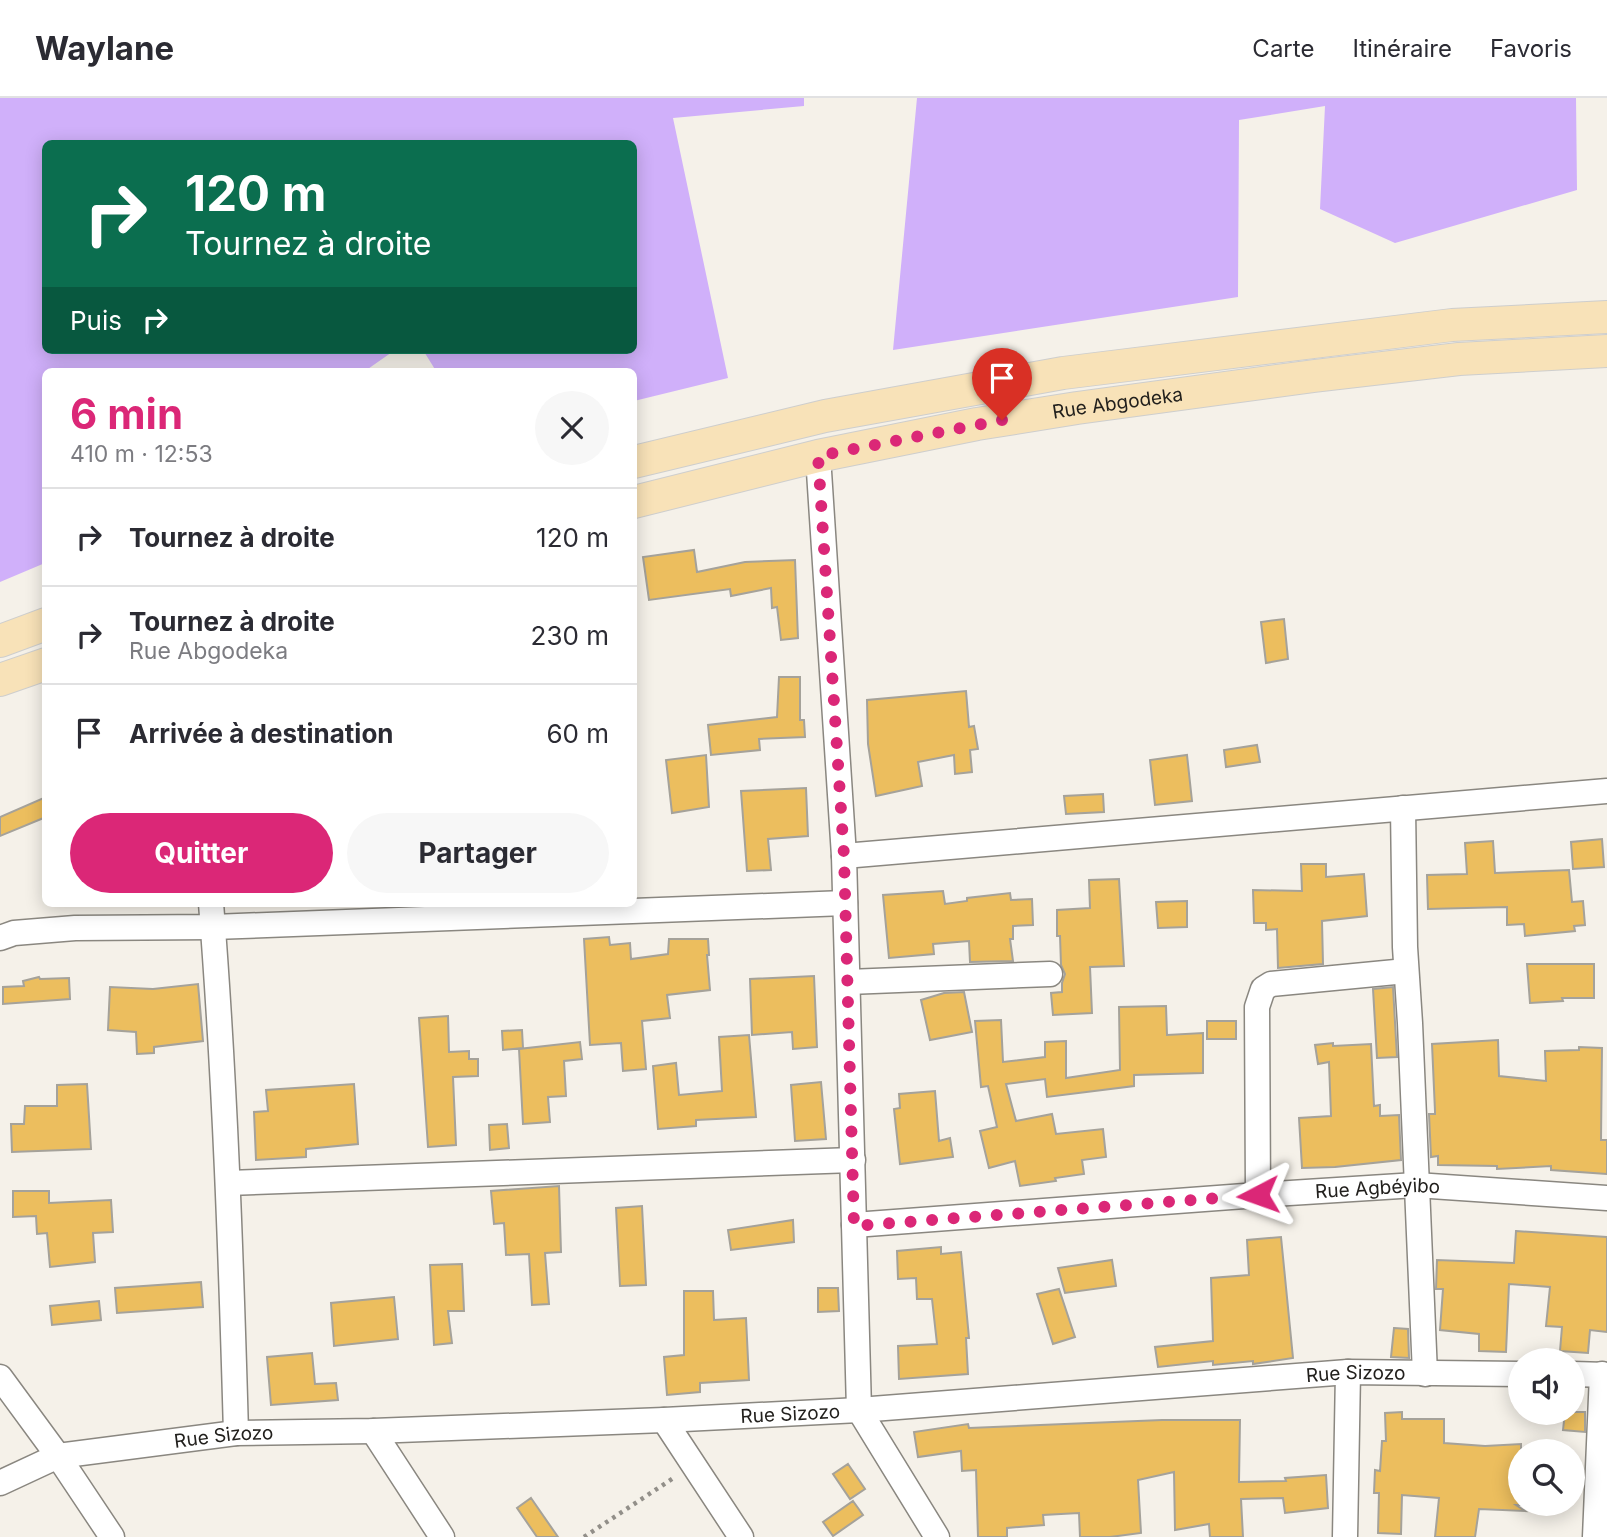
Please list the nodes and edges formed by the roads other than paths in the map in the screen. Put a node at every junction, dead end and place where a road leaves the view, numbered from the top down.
1 (1607, 317) edge
2 (1607, 351) edge
3 (818, 456) junction
4 (637, 461) edge
5 (637, 501) edge
6 (42, 625) edge
7 (0, 641) edge
8 (42, 665) edge
9 (0, 680) edge
10 (1607, 791) edge
11 (1403, 808) junction
12 (844, 856) junction
13 (845, 902) junction
14 (637, 906) edge
15 (601, 907) edge
16 (211, 915) edge
17 (0, 938) edge
18 (1406, 971) junction
19 (1050, 974) dead end
20 (848, 982) junction
21 (853, 1160) junction
22 (228, 1182) junction
23 (1416, 1185) junction
24 (1258, 1195) junction
25 (1607, 1198) edge
26 (854, 1226) junction
27 (1348, 1373) junction
28 (1425, 1374) junction
29 (1508, 1374) edge
30 (1585, 1374) edge
31 (1605, 1374) edge
32 (0, 1377) edge
33 (859, 1409) junction
34 (664, 1420) junction
35 (373, 1431) junction
36 (236, 1433) junction
37 (58, 1456) junction
38 (0, 1483) edge
39 (112, 1537) edge
40 (442, 1537) edge
41 (741, 1537) edge
42 (937, 1537) edge
43 (1345, 1537) edge
44 (1595, 1537) edge

1 - 4 main road, Rue Abgodeka
2 - 3 main road, Rue Abgodeka
3 - 5 main road, Rue Abgodeka
3 - 12 street
6 - 7 main road
8 - 9 main road
10 - 11 street
11 - 12 street
11 - 18 street
12 - 13 street
13 - 14 street
13 - 20 street
15 - 16 street
16 - 17 street
16 - 22 street
18 - 23 street
18 - 24 street
19 - 20 street
20 - 21 street
21 - 22 street
21 - 26 street
22 - 36 street
23 - 24 street, Rue Agbéyibo
23 - 25 street, Rue Agbéyibo
23 - 28 street
24 - 26 street, Rue Agbéyibo
26 - 33 street
27 - 28 street, Rue Sizozo
27 - 33 street, Rue Sizozo
27 - 43 street
28 - 29 street, Rue Sizozo
30 - 31 street
31 - 44 street
32 - 37 street
33 - 34 street, Rue Sizozo
33 - 42 street
34 - 35 street, Rue Sizozo
34 - 41 street
35 - 36 street, Rue Sizozo
35 - 40 street
36 - 37 street, Rue Sizozo
37 - 38 street, Rue Sizozo
37 - 39 street

